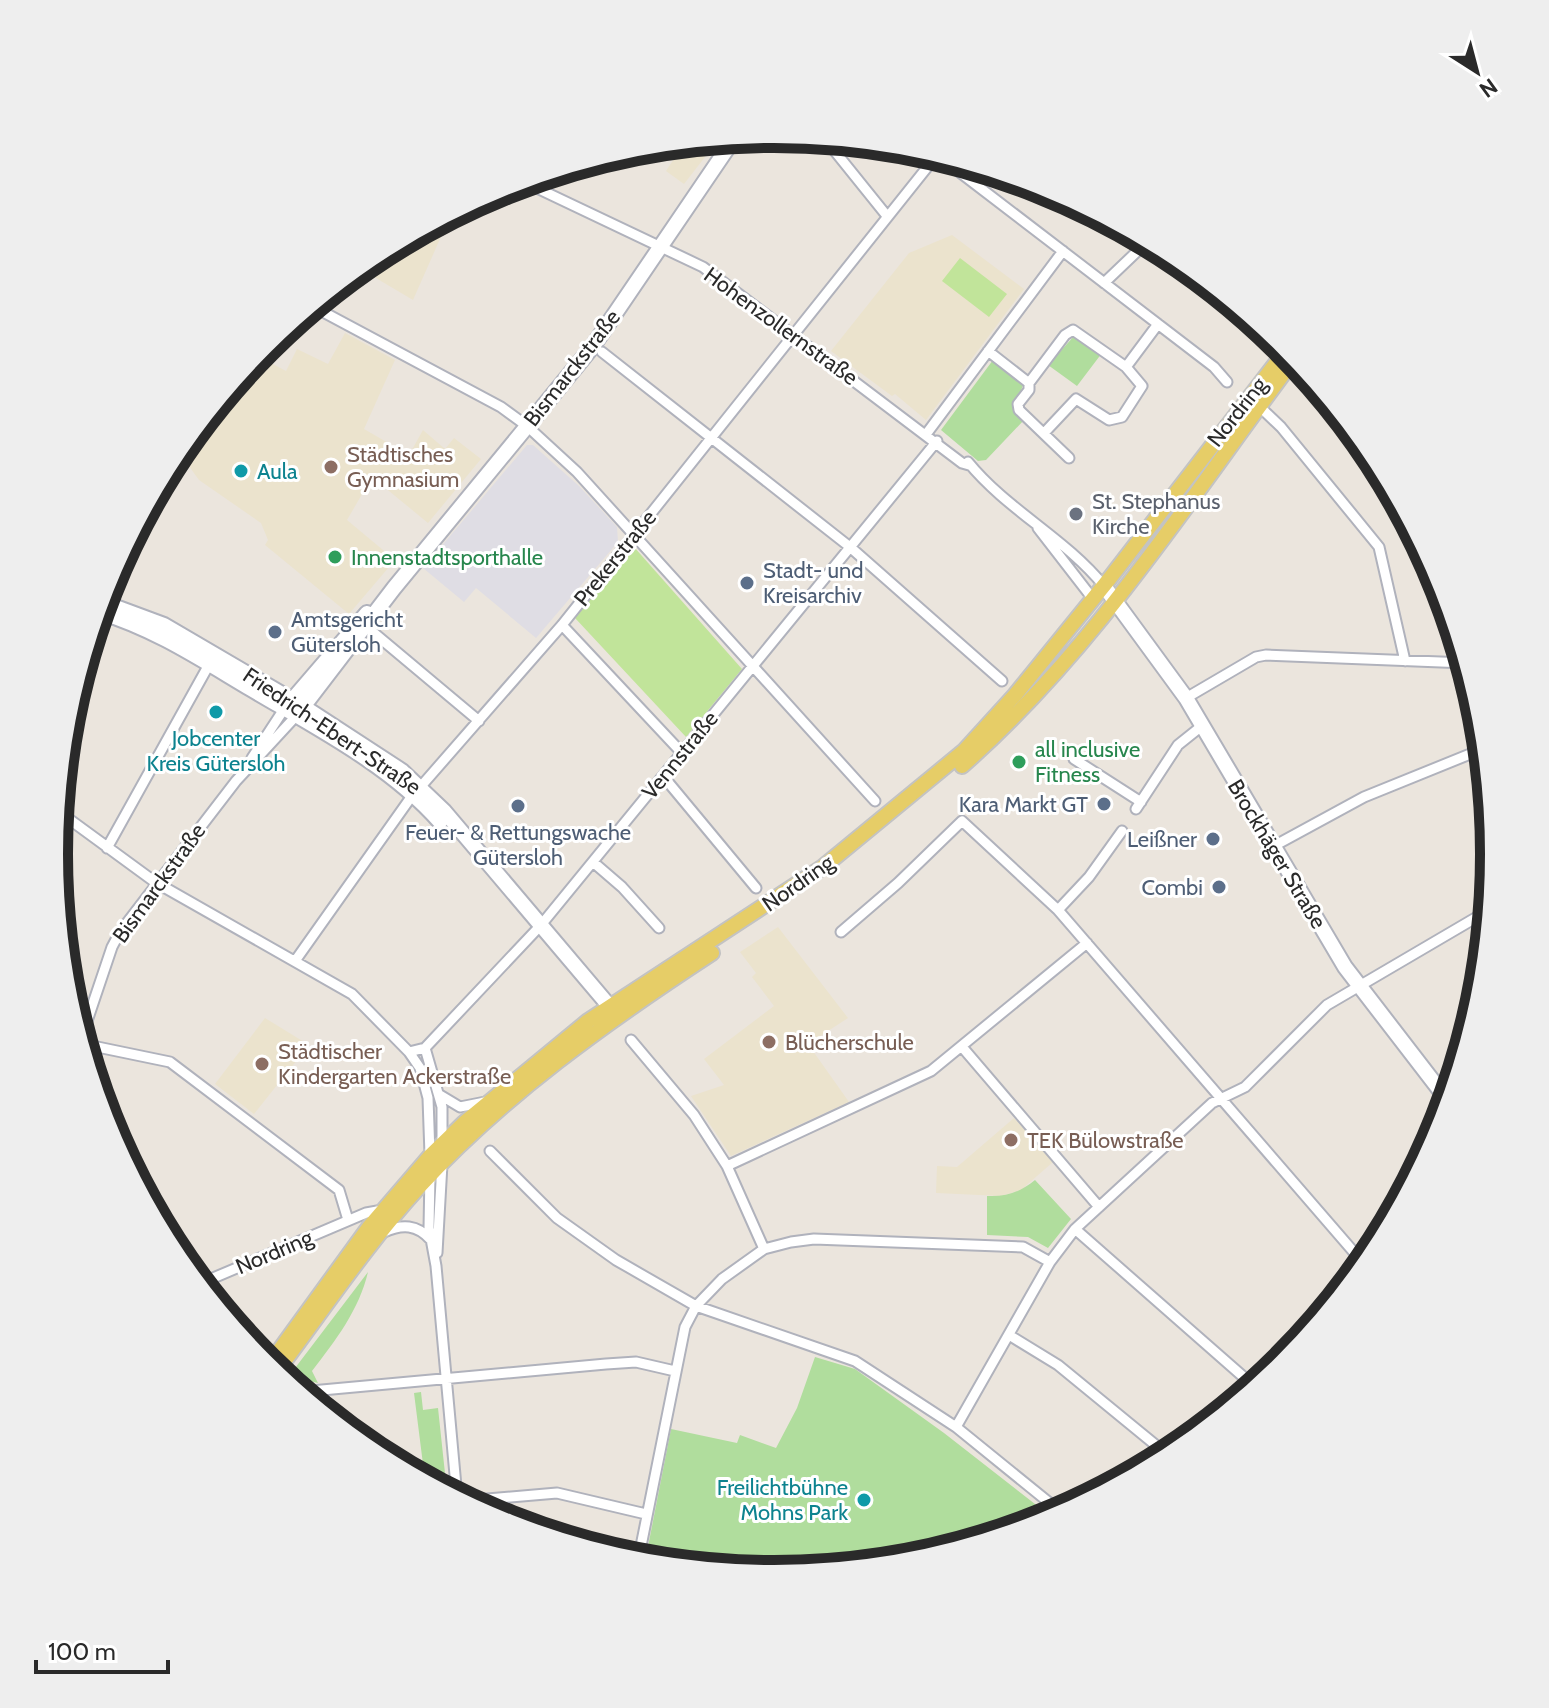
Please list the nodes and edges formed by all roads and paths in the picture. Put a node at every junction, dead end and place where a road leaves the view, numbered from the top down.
1 (727, 149) edge
2 (834, 150) edge
3 (927, 165) edge
4 (961, 173) edge
5 (538, 189) edge
6 (887, 216) junction
7 (659, 247) junction
8 (1139, 249) edge
9 (1063, 251) junction
10 (1104, 283) junction
11 (322, 312) edge
12 (1158, 324) junction
13 (794, 334) junction
14 (988, 351) junction
15 (602, 352) dead end
16 (1279, 359) edge
17 (1126, 367) junction
18 (1287, 368) edge
19 (1227, 382) dead end
20 (1029, 383) junction
21 (1259, 406) junction
22 (527, 426) junction
23 (1045, 432) junction
24 (927, 433) junction
25 (711, 438) junction
26 (940, 443) junction
27 (1069, 458) dead end
28 (1034, 522) junction
29 (634, 534) junction
30 (850, 547) junction
31 (1104, 586) junction
32 (1093, 599) junction
33 (1115, 600) junction
34 (114, 605) edge
35 (1104, 614) junction
36 (110, 615) edge
37 (363, 624) junction
38 (562, 625) junction
39 (212, 660) junction
40 (1405, 661) junction
41 (1455, 663) edge
42 (752, 666) junction
43 (1002, 681) dead end
44 (1186, 698) junction
45 (294, 708) junction
46 (477, 723) junction
47 (1203, 725) junction
48 (682, 753) junction
49 (1473, 753) edge
50 (1074, 759) dead end
51 (663, 776) junction
52 (418, 791) junction
53 (875, 801) dead end
54 (69, 820) edge
55 (1122, 831) dead end
56 (1272, 847) junction
57 (107, 848) junction
58 (593, 862) junction
59 (155, 882) junction
60 (756, 888) dead end
61 (1058, 910) junction
62 (1478, 917) edge
63 (537, 928) junction
64 (659, 928) dead end
65 (841, 932) dead end
66 (1087, 943) junction
67 (295, 961) junction
68 (1359, 986) junction
69 (610, 1014) junction
70 (88, 1021) edge
71 (631, 1040) dead end
72 (94, 1044) edge
73 (425, 1048) junction
74 (963, 1048) junction
75 (409, 1052) junction
76 (1440, 1091) edge
77 (438, 1094) junction
78 (1223, 1098) junction
79 (492, 1100) junction
80 (443, 1143) junction
81 (490, 1151) dead end
82 (436, 1160) junction
83 (727, 1166) junction
84 (430, 1175) junction
85 (1099, 1207) junction
86 (383, 1210) junction
87 (348, 1220) junction
88 (1075, 1229) junction
89 (381, 1233) junction
90 (431, 1241) junction
91 (764, 1249) junction
92 (1356, 1255) edge
93 (1050, 1262) junction
94 (436, 1266) junction
95 (210, 1279) edge
96 (696, 1306) junction
97 (1009, 1335) junction
98 (276, 1355) edge
99 (284, 1362) edge
100 (675, 1371) junction
101 (447, 1377) junction
102 (1246, 1379) edge
103 (315, 1390) edge
104 (956, 1427) junction
105 (1158, 1447) edge
106 (456, 1485) edge
107 (486, 1499) edge
108 (1051, 1504) edge
109 (646, 1514) junction
110 (640, 1548) edge

1 - 7 main road, Bismarckstraße
2 - 6 street
3 - 6 street, Prekerstraße
4 - 9 street
5 - 7 street, Hohenzollernstraße
6 - 13 street, Prekerstraße
7 - 13 street, Hohenzollernstraße
7 - 22 main road, Bismarckstraße
8 - 10 street
9 - 10 street
9 - 14 street
10 - 12 street
11 - 22 street
12 - 17 street
12 - 19 street
13 - 24 street, Hohenzollernstraße
13 - 25 street, Prekerstraße
14 - 20 street
14 - 24 street
15 - 25 street
16 - 31 main road, Nordring
17 - 20 street
17 - 23 street
18 - 21 main road, Nordring
20 - 23 street
21 - 33 main road, Nordring
21 - 40 street
22 - 29 street
22 - 37 main road, Bismarckstraße
23 - 27 street
24 - 26 street, Hohenzollernstraße
25 - 29 street, Prekerstraße
25 - 30 street
26 - 28 street, Hohenzollernstraße
26 - 30 street, Vennstraße
28 - 31 street, Hohenzollernstraße
28 - 32 street, Hohenzollernstraße
29 - 38 street, Prekerstraße
29 - 42 street
30 - 42 street, Vennstraße
30 - 43 street
31 - 32 main road, Nordring
31 - 33 main road, Hohenzollernstraße
32 - 35 main road
32 - 69 main road, Nordring
33 - 35 main road, Nordring
33 - 44 main road, Brockhäger Straße
34 - 39 main road, Friedrich-Ebert-Straße
35 - 69 main road, Nordring
36 - 39 main road, Friedrich-Ebert-Straße
37 - 45 main road, Bismarckstraße
37 - 46 street
38 - 46 street, Prekerstraße
38 - 48 street
39 - 45 main road, Friedrich-Ebert-Straße
39 - 57 street
40 - 41 street
40 - 44 street
42 - 48 street, Vennstraße
42 - 53 street
44 - 47 main road, Brockhäger Straße
45 - 52 main road, Friedrich-Ebert-Straße
45 - 59 street, Bismarckstraße
46 - 52 street, Prekerstraße
47 - 50 street
47 - 56 main road, Brockhäger Straße
48 - 51 street, Vennstraße
49 - 56 street
51 - 58 street, Vennstraße
51 - 60 street
52 - 63 main road, Friedrich-Ebert-Straße
52 - 67 street, Prekerstraße
54 - 57 street
55 - 61 street
56 - 68 main road, Brockhäger Straße
57 - 59 street
58 - 63 street, Vennstraße
58 - 64 street
59 - 67 street
59 - 70 street, Bismarckstraße
61 - 65 street
61 - 66 street
62 - 68 street
63 - 69 main road, Friedrich-Ebert-Straße
63 - 73 street, Vennstraße
66 - 74 street
66 - 78 street
67 - 75 street
68 - 76 main road, Brockhäger Straße
68 - 78 street
69 - 79 main road, Nordring
69 - 82 main road, Nordring
71 - 83 street
72 - 87 street
73 - 75 street
73 - 77 street
74 - 83 street
74 - 85 street
75 - 82 street
77 - 79 street
77 - 80 street
78 - 85 street
78 - 92 street
79 - 80 main road, Nordring
80 - 82 main road, Nordring
81 - 96 street
82 - 84 main road, Nordring
82 - 86 main road, Nordring
82 - 94 street
83 - 91 street
84 - 89 main road, Nordring
84 - 90 street
85 - 88 street
86 - 87 street, Nordring
86 - 98 main road
87 - 95 street, Nordring
88 - 93 street
88 - 102 street
89 - 90 street
89 - 99 main road, Nordring
90 - 94 street
91 - 93 street
91 - 96 street
93 - 97 street
94 - 101 street
96 - 100 street
96 - 104 street
97 - 104 street
97 - 105 street
100 - 101 street
100 - 109 street
101 - 103 street
101 - 106 street
104 - 108 street
107 - 109 street
109 - 110 street

